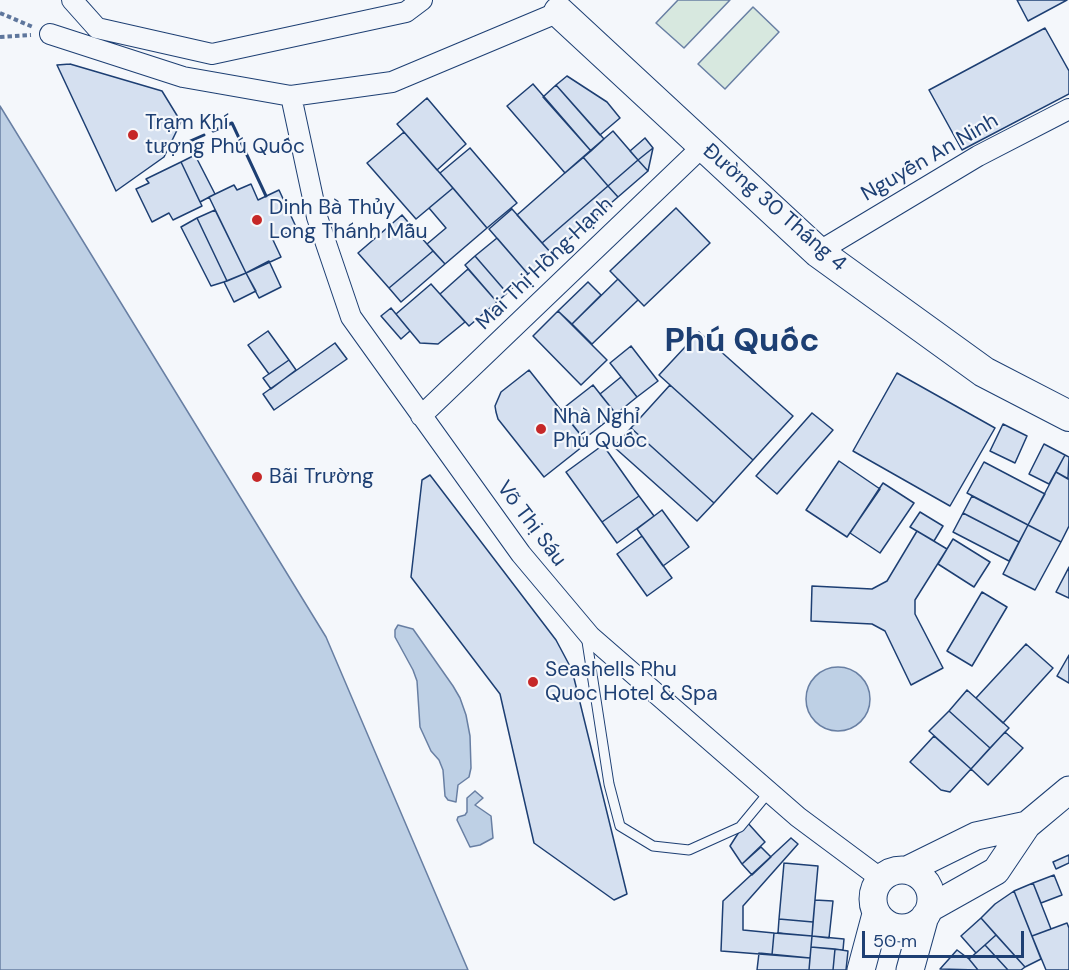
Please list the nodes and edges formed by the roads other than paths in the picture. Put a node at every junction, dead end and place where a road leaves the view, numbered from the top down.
1 (72, 0) edge
2 (422, 0) edge
3 (562, 6) edge
4 (50, 34) road end
5 (291, 96) junction
6 (1069, 109) edge
7 (703, 146) junction
8 (818, 252) junction
9 (421, 416) junction
10 (1069, 416) edge
11 (585, 630) junction
12 (1069, 790) edge
13 (769, 792) junction
14 (1027, 825) junction
15 (907, 870) junction
16 (880, 878) junction
17 (928, 912) junction
18 (876, 914) junction
19 (861, 970) edge
20 (910, 970) edge

1 - 2 street
3 - 5 street
3 - 7 main road, Đường 30 Tháng 4
4 - 5 street
5 - 9 street, Võ Thị Sáu
6 - 8 street, Nguyễn An Ninh
7 - 8 main road, Đường 30 Tháng 4
7 - 9 street, Mai Thị Hồng Hạnh
8 - 10 main road, Đường 30 Tháng 4
9 - 11 street, Võ Thị Sáu
11 - 13 street, Võ Thị Sáu
11 - 13 lane
12 - 14 main road
13 - 16 street, Võ Thị Sáu
14 - 15 main road
14 - 17 main road
15 - 16 main road
15 - 17 main road
16 - 18 main road
17 - 18 main road
17 - 20 main road
18 - 19 main road

